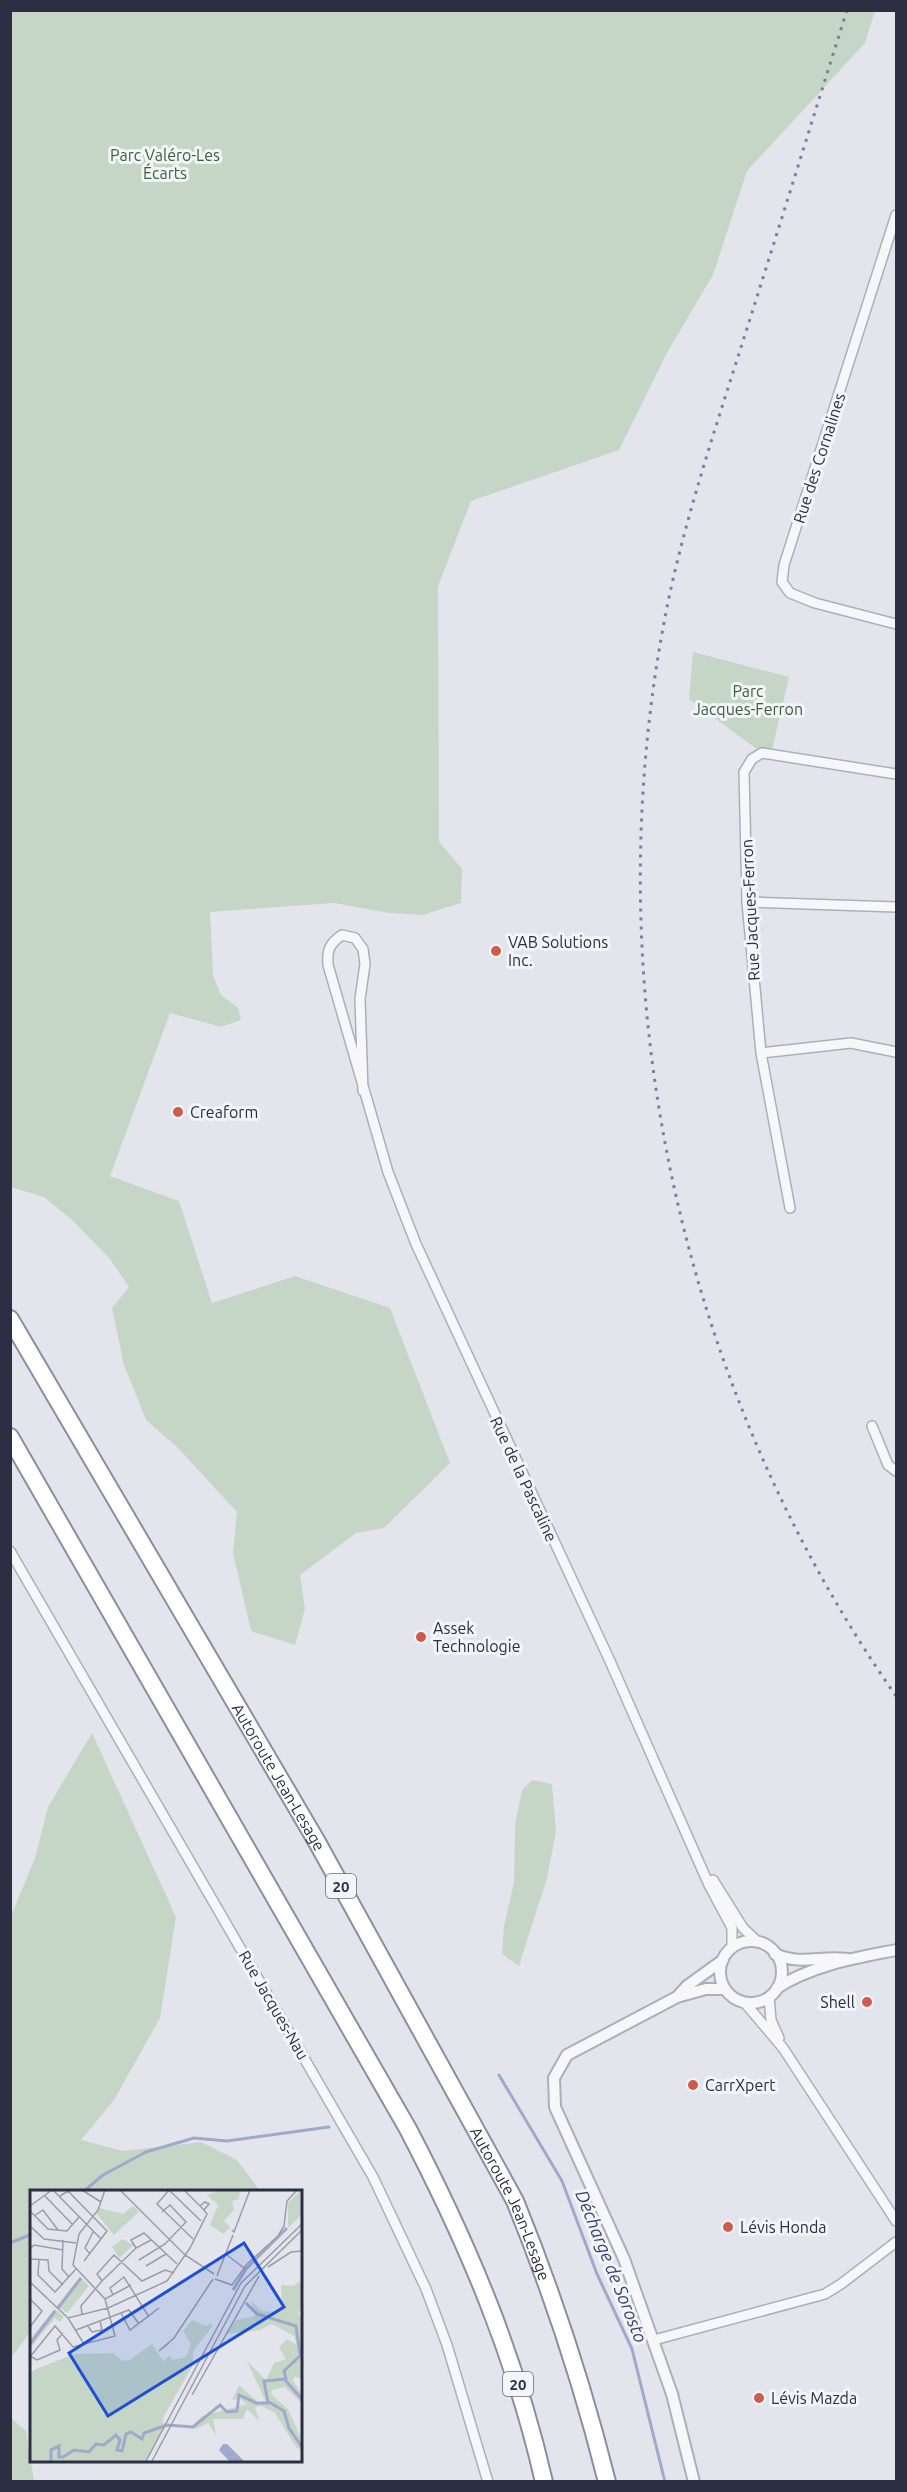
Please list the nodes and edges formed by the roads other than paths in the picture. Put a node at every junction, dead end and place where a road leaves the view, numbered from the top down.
1 (896, 216) edge
2 (897, 624) edge
3 (897, 774) edge
4 (747, 902) junction
5 (897, 907) edge
6 (897, 1052) edge
7 (760, 1053) junction
8 (363, 1092) junction
9 (790, 1208) dead end
10 (10, 1319) edge
11 (872, 1426) dead end
12 (10, 1437) edge
13 (897, 1471) edge
14 (10, 1551) edge
15 (700, 1861) junction
16 (758, 1942) junction
17 (732, 1948) junction
18 (897, 1950) edge
19 (775, 1954) junction
20 (849, 1959) junction
21 (723, 1960) junction
22 (724, 1989) junction
23 (773, 1993) junction
24 (677, 1997) junction
25 (745, 2003) junction
26 (783, 2048) junction
27 (897, 2221) edge
28 (897, 2242) edge
29 (654, 2340) junction
30 (488, 2481) edge
31 (544, 2481) edge
32 (607, 2481) edge
33 (694, 2481) edge

1 - 2 street, Rue des Cornalines
3 - 4 street, Rue Jacques-Ferron
4 - 5 street
4 - 7 street, Rue Jacques-Ferron
6 - 7 street
7 - 9 street, Rue Jacques-Ferron
8 - 8 street, Rue de la Pascaline
8 - 15 street, Rue de la Pascaline
10 - 32 highway, Autoroute Jean-Lesage / 20
11 - 13 street
12 - 31 highway, 20
14 - 30 street, Rue Jacques-Nau
15 - 16 street, Rue de la Pascaline
15 - 17 street, Rue de la Pascaline
16 - 17 street
16 - 19 street
17 - 21 street
18 - 20 street
19 - 20 street
19 - 23 street
20 - 23 street
21 - 22 street
21 - 24 street
22 - 24 street
22 - 25 street
23 - 25 street
23 - 26 street
24 - 29 street
25 - 26 street
26 - 27 street
28 - 29 street
29 - 33 street

